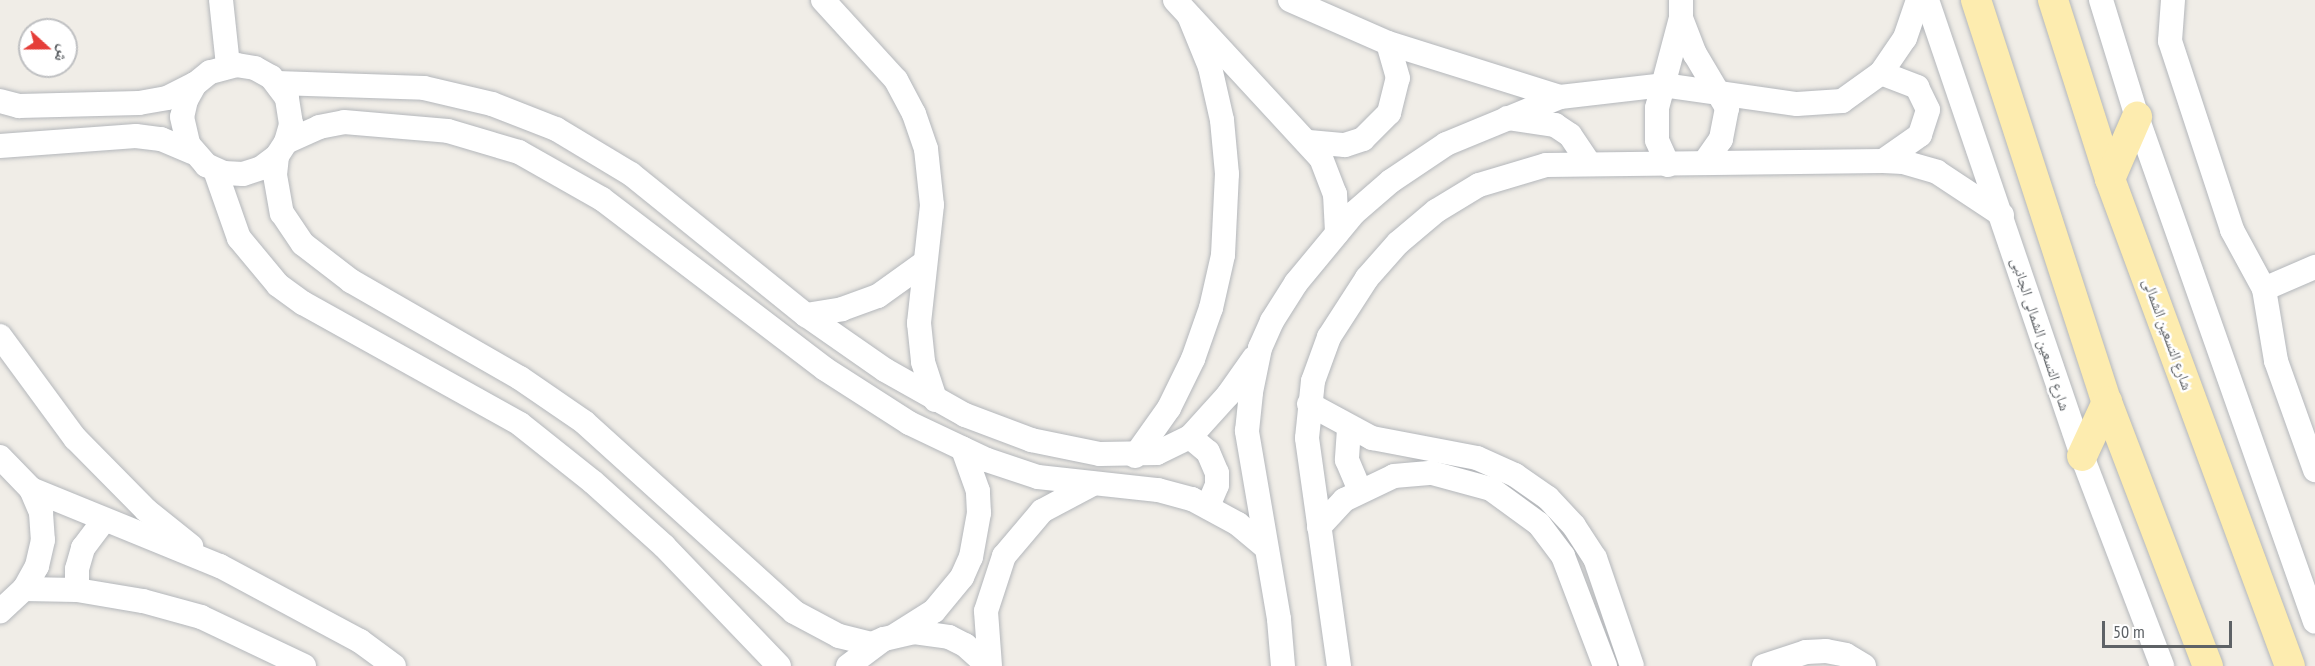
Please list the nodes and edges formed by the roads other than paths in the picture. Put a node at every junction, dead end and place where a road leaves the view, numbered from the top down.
1 (221, 0) edge
2 (822, 0) edge
3 (1174, 0) edge
4 (1290, 0) edge
5 (1918, 0) edge
6 (1927, 0) edge
7 (1976, 0) edge
8 (2053, 0) edge
9 (2173, 0) edge
10 (2106, 7) edge
11 (1681, 9) edge
12 (1190, 18) junction
13 (1388, 43) junction
14 (228, 65) junction
15 (1881, 73) junction
16 (277, 83) junction
17 (195, 84) junction
18 (331, 85) junction
19 (1663, 85) junction
20 (1720, 91) junction
21 (1560, 97) junction
22 (0, 101) edge
23 (2137, 117) junction
24 (1501, 118) junction
25 (335, 123) junction
26 (1309, 142) junction
27 (0, 146) edge
28 (281, 149) junction
29 (192, 152) junction
30 (1883, 161) junction
31 (1589, 162) junction
32 (1704, 164) junction
33 (1668, 165) junction
34 (214, 170) junction
35 (2110, 179) junction
36 (2002, 215) junction
37 (1337, 233) junction
38 (924, 263) junction
39 (2315, 267) edge
40 (2264, 289) junction
41 (806, 315) junction
42 (0, 336) edge
43 (1260, 348) junction
44 (935, 400) junction
45 (2108, 402) junction
46 (1309, 404) junction
47 (1349, 429) junction
48 (1190, 437) junction
49 (963, 449) junction
50 (3, 456) edge
51 (1135, 456) junction
52 (2082, 456) junction
53 (2315, 470) edge
54 (1093, 484) junction
55 (31, 489) junction
56 (1360, 490) junction
57 (1208, 506) junction
58 (104, 520) junction
59 (1319, 527) junction
60 (1264, 546) junction
61 (220, 566) junction
62 (77, 590) junction
63 (8, 608) edge
64 (2315, 621) edge
65 (890, 637) junction
66 (1602, 663) edge
67 (304, 666) edge
68 (394, 666) edge
69 (779, 666) edge
70 (848, 666) edge
71 (989, 666) edge
72 (1283, 666) edge
73 (1339, 666) edge
74 (1632, 666) edge
75 (1764, 666) edge
76 (1864, 666) edge
77 (2162, 666) edge
78 (2208, 666) edge
79 (2290, 666) edge

1 - 14 street
2 - 38 street
3 - 12 street
4 - 13 street
5 - 15 street
6 - 36 street, شارع التسعين الشمالى الجانبى
7 - 45 main road
8 - 35 main road, شارع التسعين الشمالى
9 - 40 street
10 - 23 street
11 - 19 street
11 - 20 street
12 - 26 street
12 - 51 street
13 - 21 street
13 - 26 street
14 - 16 street
14 - 17 street
15 - 20 street
15 - 30 street
16 - 18 street
16 - 28 street
17 - 22 street
17 - 29 street
18 - 25 street
18 - 41 street
19 - 20 street
19 - 21 street
19 - 33 street
20 - 32 street
21 - 24 street
23 - 35 main road
23 - 64 street
24 - 31 street
24 - 37 street
25 - 28 street
25 - 49 street
26 - 37 street
27 - 29 street
28 - 34 street
28 - 65 street
29 - 34 street
30 - 32 street
30 - 36 street
31 - 33 street
31 - 46 street
32 - 33 street
34 - 69 street
35 - 79 main road, شارع التسعين الشمالى
36 - 52 street, شارع التسعين الشمالى الجانبى
37 - 43 street
38 - 41 street
38 - 44 street
39 - 40 street
40 - 53 street
41 - 44 street
42 - 61 street
43 - 48 street
43 - 60 street
44 - 51 street
45 - 52 main road
45 - 78 main road
46 - 47 street
46 - 59 street
47 - 56 street
47 - 74 street
48 - 51 street
48 - 57 street
49 - 54 street
49 - 65 street
50 - 55 street
52 - 77 street, شارع التسعين الشمالى الجانبى
54 - 57 street
54 - 71 street
55 - 58 street
55 - 63 street
56 - 59 street
56 - 66 street
57 - 60 street
58 - 61 street
58 - 62 street
59 - 73 street
60 - 72 street
61 - 68 street
62 - 63 street
62 - 67 street
65 - 70 street
65 - 71 street
75 - 76 street

